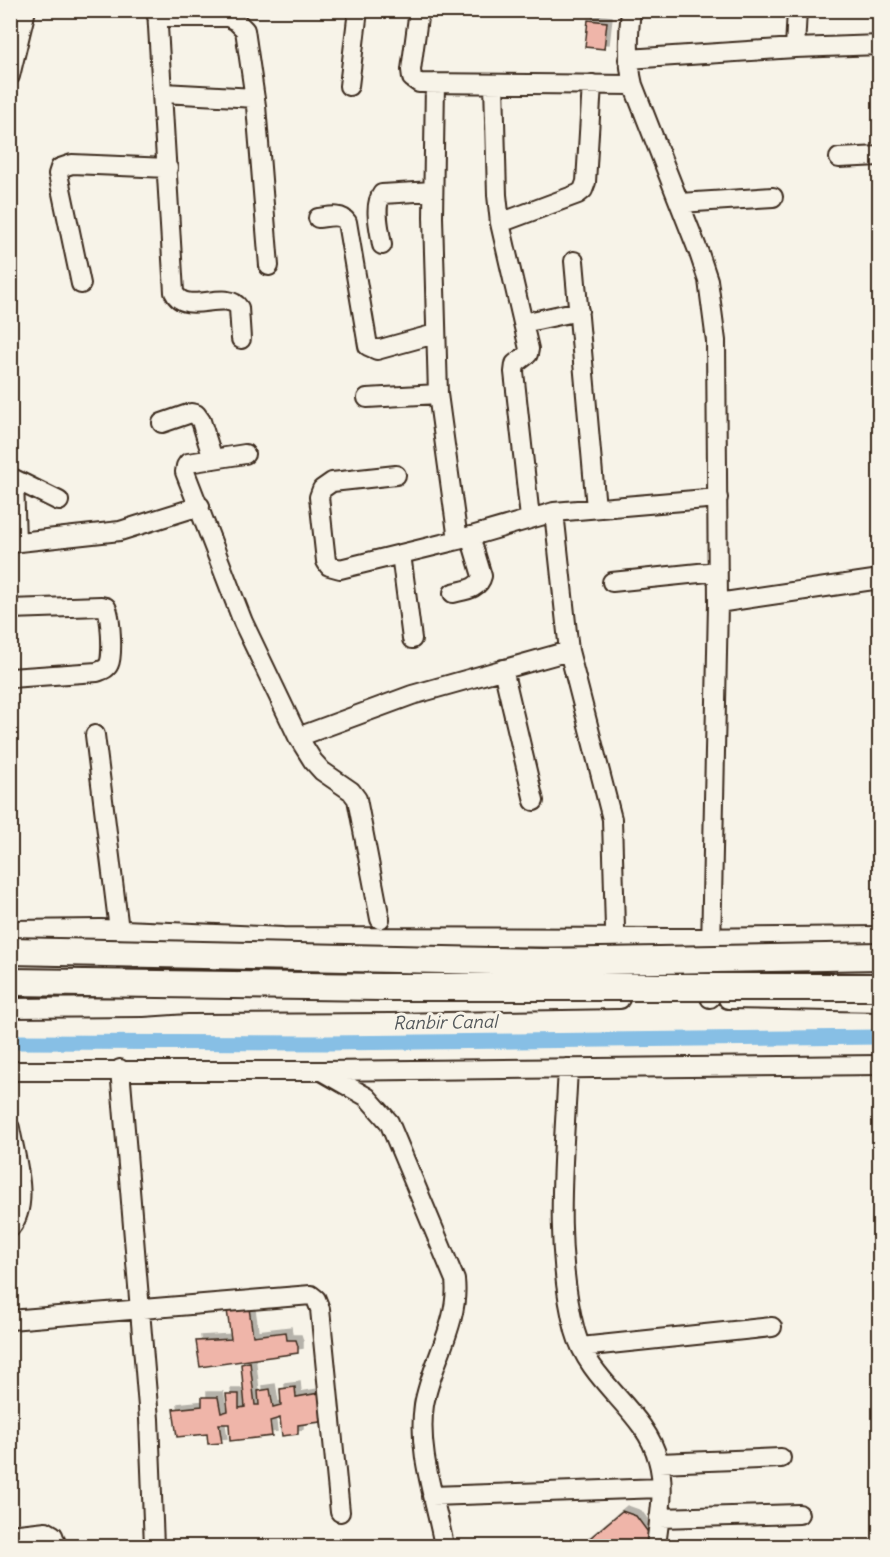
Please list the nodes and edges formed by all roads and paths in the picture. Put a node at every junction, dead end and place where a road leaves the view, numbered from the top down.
1 (26, 10) edge
2 (358, 10) edge
3 (419, 10) edge
4 (631, 10) edge
5 (797, 10) edge
6 (157, 14) edge
7 (879, 45) edge
8 (795, 48) junction
9 (628, 59) junction
10 (10, 76) edge
11 (435, 83) junction
12 (494, 84) junction
13 (592, 84) junction
14 (633, 85) junction
15 (349, 86) dead end
16 (163, 93) junction
17 (255, 98) junction
18 (879, 156) edge
19 (839, 158) dead end
20 (168, 168) junction
21 (434, 191) junction
22 (773, 197) dead end
23 (680, 203) junction
24 (318, 219) dead end
25 (500, 223) junction
26 (382, 245) dead end
27 (574, 261) dead end
28 (269, 266) dead end
29 (81, 284) dead end
30 (579, 311) junction
31 (523, 323) junction
32 (435, 334) junction
33 (241, 339) dead end
34 (438, 394) junction
35 (367, 398) dead end
36 (162, 423) dead end
37 (245, 454) dead end
38 (213, 459) junction
39 (396, 475) dead end
40 (12, 478) edge
41 (718, 498) junction
42 (59, 501) dead end
43 (200, 506) junction
44 (596, 508) junction
45 (554, 513) junction
46 (530, 518) junction
47 (464, 538) junction
48 (13, 543) edge
49 (401, 554) junction
50 (718, 572) junction
51 (879, 579) edge
52 (612, 582) dead end
53 (453, 593) dead end
54 (718, 603) junction
55 (10, 609) edge
56 (412, 639) dead end
57 (569, 651) junction
58 (503, 669) junction
59 (10, 678) edge
60 (95, 735) dead end
61 (298, 737) junction
62 (534, 801) dead end
63 (380, 919) dead end
64 (615, 929) dead end
65 (10, 930) edge
66 (119, 930) junction
67 (879, 936) edge
68 (712, 937) junction
69 (10, 951) edge
70 (879, 956) edge
71 (10, 982) edge
72 (879, 987) edge
73 (710, 999) junction
74 (879, 1002) edge
75 (10, 1008) edge
76 (879, 1065) edge
77 (568, 1068) junction
78 (120, 1069) junction
79 (10, 1071) edge
80 (321, 1071) junction
81 (10, 1128) edge
82 (10, 1228) edge
83 (140, 1310) junction
84 (10, 1320) edge
85 (772, 1327) dead end
86 (581, 1347) junction
87 (781, 1458) dead end
88 (659, 1463) junction
89 (661, 1488) junction
90 (432, 1496) junction
91 (340, 1512) dead end
92 (799, 1514) dead end
93 (658, 1518) junction
94 (10, 1535) edge
95 (57, 1546) edge
96 (154, 1546) edge
97 (444, 1546) edge
98 (656, 1546) edge

1 - 10 street
2 - 15 street
3 - 11 street
4 - 9 street
5 - 8 street
6 - 16 street
6 - 17 street
7 - 8 street
8 - 9 street
9 - 14 street
11 - 12 street
11 - 21 street
12 - 13 street
12 - 25 street
13 - 14 street
13 - 25 street
14 - 23 street
16 - 17 street
16 - 20 street
17 - 28 street
18 - 19 street
20 - 29 street
20 - 33 street
21 - 26 street
21 - 32 street
22 - 23 street
23 - 41 street
24 - 32 street
25 - 31 street
27 - 30 street
30 - 31 street
30 - 44 street
31 - 46 street
32 - 34 street
34 - 35 street
34 - 47 street
36 - 38 street
37 - 38 street
38 - 43 street
39 - 49 street
40 - 42 street
40 - 48 street
41 - 44 street
41 - 50 street
43 - 48 street
43 - 61 street
44 - 45 street
45 - 46 street
45 - 57 street
46 - 47 street
47 - 49 street
47 - 53 street
49 - 56 street
50 - 52 street
50 - 54 street
51 - 54 street
54 - 68 street
55 - 59 street
57 - 58 street
57 - 64 street
58 - 61 street
58 - 62 street
60 - 66 street
61 - 63 street
65 - 66 street
66 - 68 street
67 - 68 street
68 - 73 street
69 - 70 highway, bridge
71 - 72 highway, bridge
73 - 74 street
73 - 75 street
76 - 77 street
77 - 80 street
77 - 86 street
78 - 79 street
78 - 80 street
78 - 83 street
80 - 90 street
81 - 82 street
83 - 84 street
83 - 91 street
83 - 96 street
85 - 86 street
86 - 88 street
87 - 88 street
88 - 89 street
89 - 90 street
89 - 93 street
90 - 97 street
92 - 93 street
93 - 98 street
94 - 95 street

